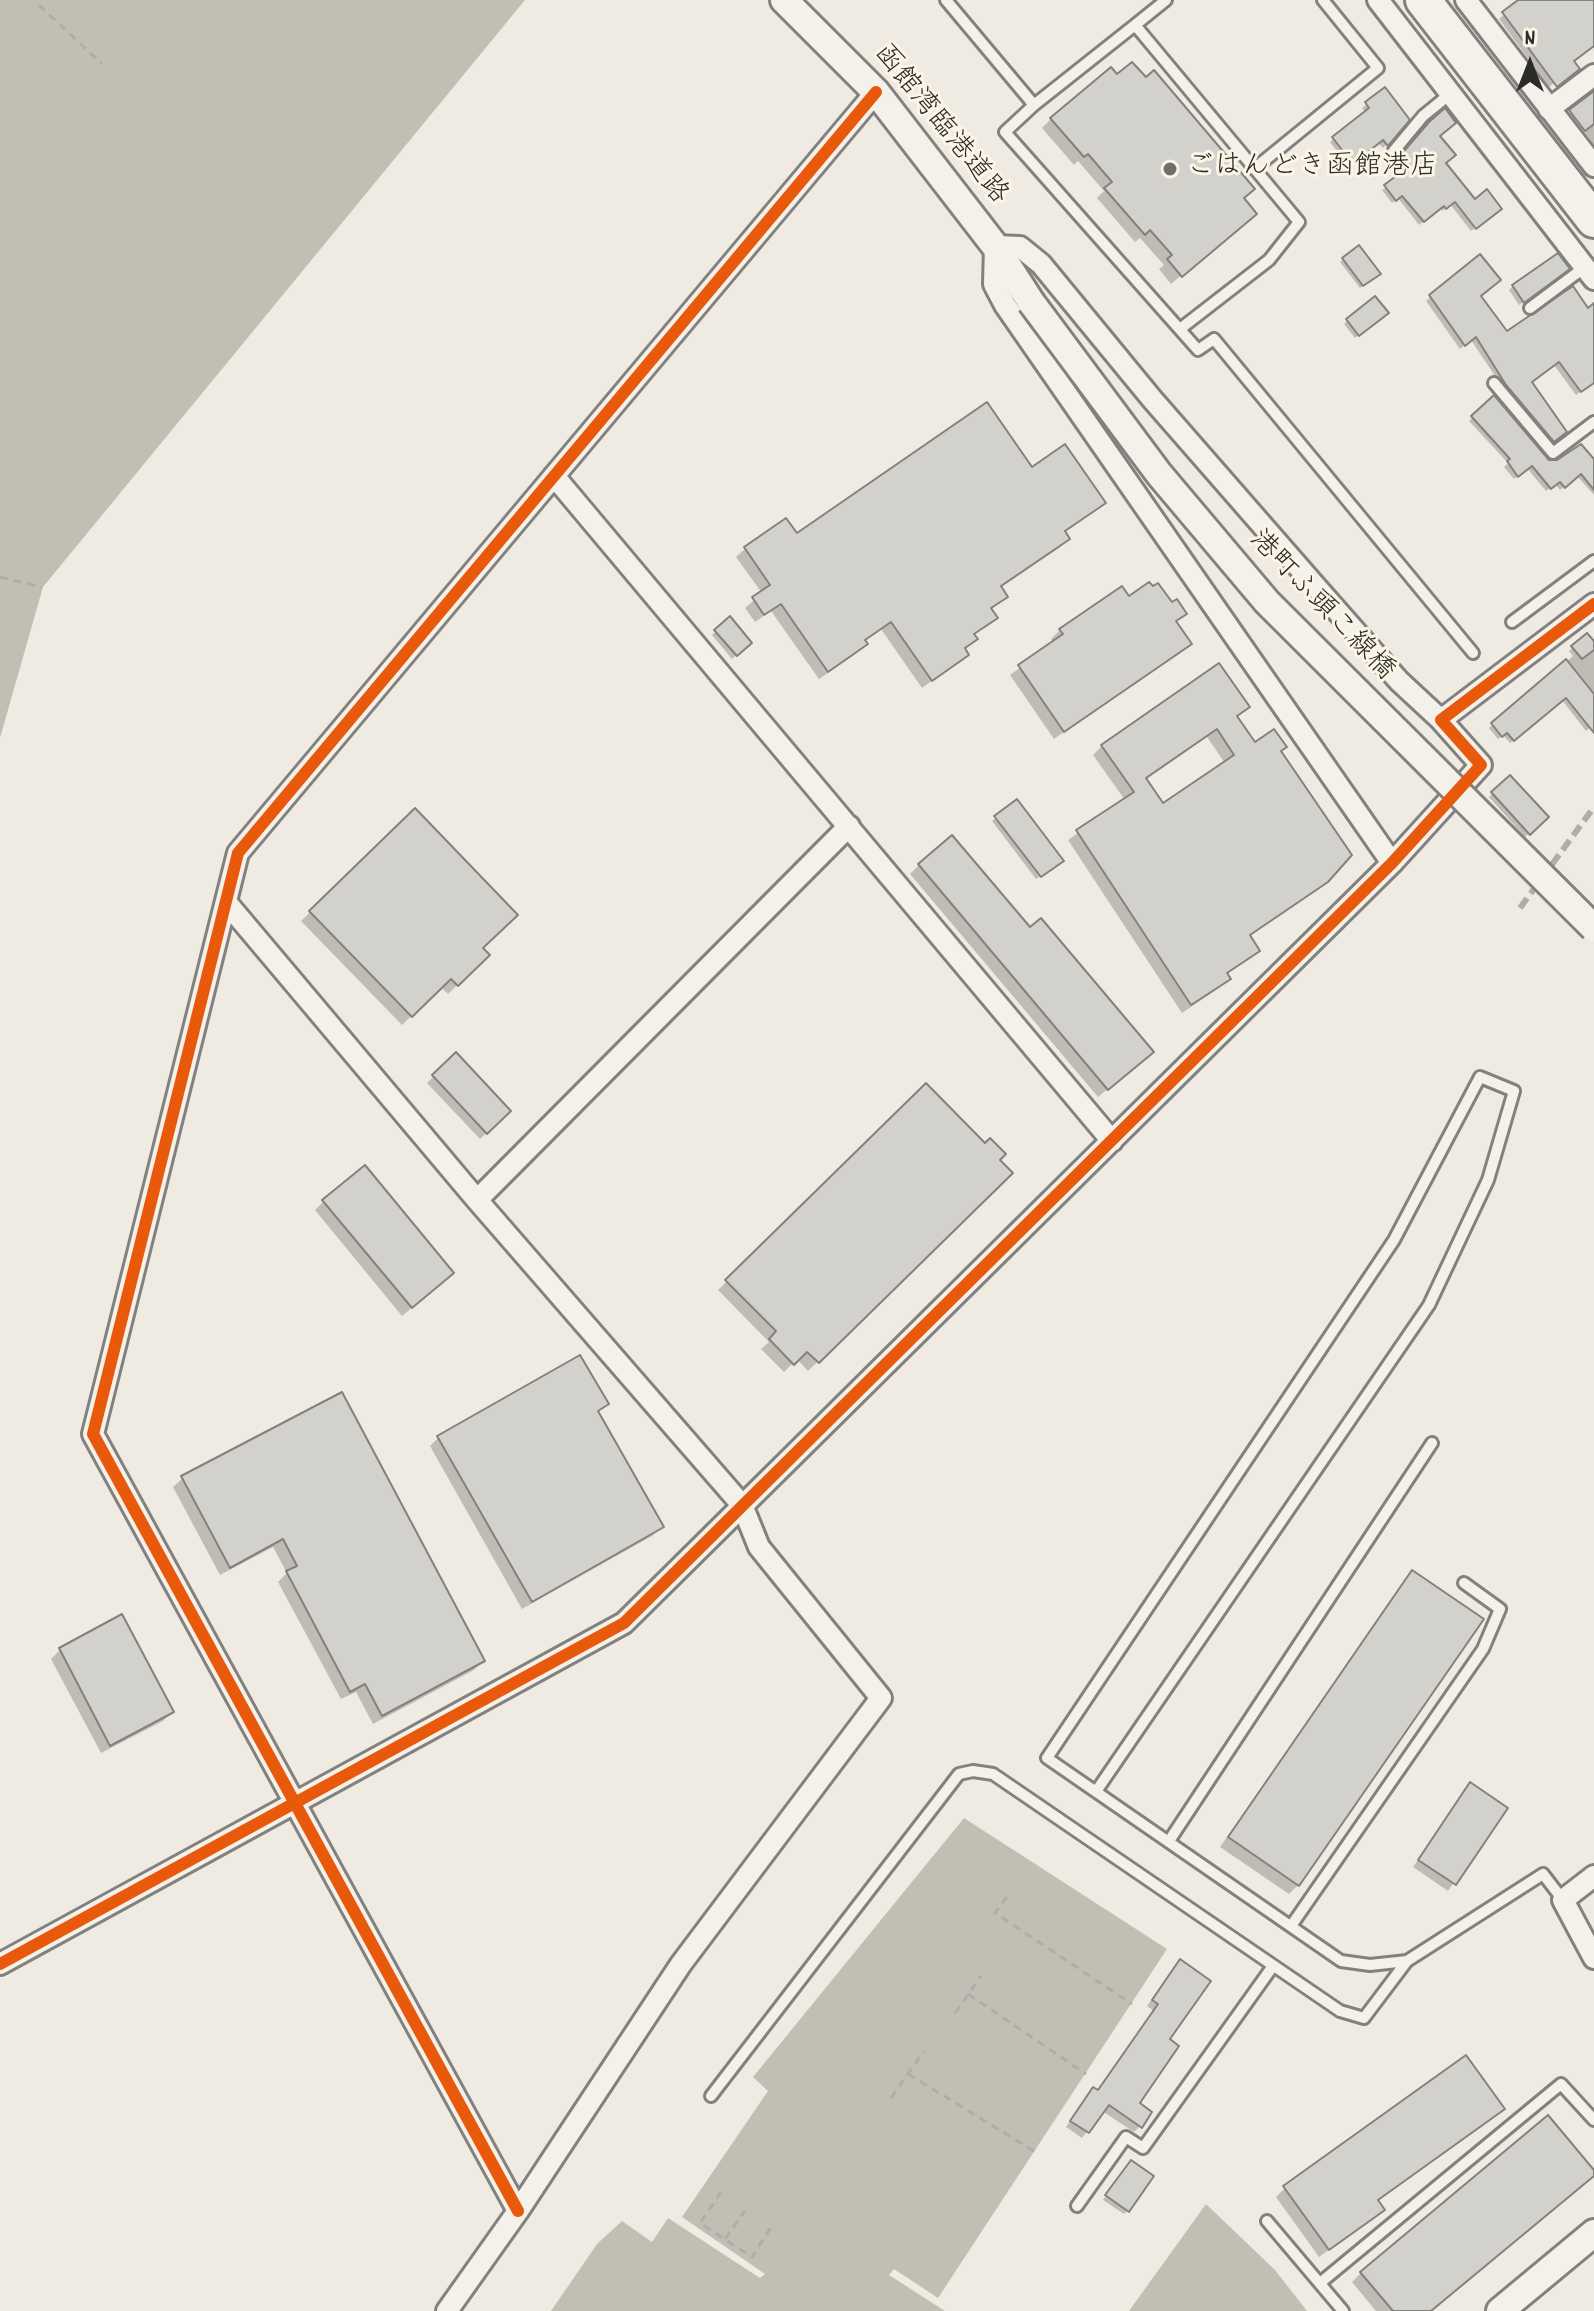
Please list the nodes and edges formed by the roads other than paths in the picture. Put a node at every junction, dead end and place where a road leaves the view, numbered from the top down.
1 (784, 0) edge
2 (946, 0) edge
3 (1166, 0) edge
4 (1323, 0) edge
5 (1378, 0) edge
6 (1423, 0) edge
7 (1466, 0) edge
8 (1135, 25) junction
9 (1594, 75) edge
10 (876, 92) junction
11 (1450, 94) junction
12 (1034, 105) junction
13 (1549, 109) junction
14 (1393, 152) dead end
15 (1594, 166) edge
16 (1254, 169) junction
17 (1594, 220) edge
18 (995, 246) junction
19 (1589, 273) edge
20 (1031, 302) joint
21 (1530, 308) dead end
22 (1180, 329) junction
23 (1494, 383) dead end
24 (1594, 422) edge
25 (554, 476) junction
26 (1594, 561) edge
27 (1594, 604) edge
28 (1512, 622) dead end
29 (1473, 653) dead end
30 (1441, 720) junction
31 (849, 826) junction
32 (1392, 863) junction
33 (226, 902) junction
34 (1594, 928) edge
35 (1112, 1141) junction
36 (477, 1200) junction
37 (1432, 1443) dead end
38 (742, 1505) junction
39 (1464, 1583) dead end
40 (1097, 1790) junction
41 (296, 1801) junction
42 (1169, 1841) junction
43 (1594, 1876) edge
44 (1563, 1900) junction
45 (1291, 1926) junction
46 (1594, 1958) edge
47 (1407, 1961) junction
48 (0, 1964) edge
49 (1273, 1966) junction
50 (711, 2096) dead end
51 (1594, 2120) edge
52 (1077, 2206) dead end
53 (518, 2211) junction
54 (1267, 2221) dead end
55 (1594, 2233) edge
56 (1320, 2283) junction
57 (447, 2311) edge
58 (1343, 2311) edge
59 (1500, 2311) edge

1 - 10 street, 函館湾臨港道路
2 - 12 lane
3 - 8 lane
4 - 16 lane
5 - 11 street
6 - 17 highway
7 - 13 street
8 - 12 lane
8 - 16 lane
9 - 13 street
10 - 18 street, 函館湾臨港道路
10 - 25 street
11 - 14 lane
11 - 19 street
12 - 22 lane
13 - 15 street
16 - 22 lane
18 - 20 street, 函館湾臨港道路
18 - 30 street
18 - 32 street
19 - 21 lane
20 - 34 street, 港町ふ頭こ線橋, bridge
22 - 29 lane
23 - 24 lane
25 - 31 street
25 - 33 street
26 - 28 lane
27 - 30 street
30 - 32 street
31 - 35 street
31 - 36 street
32 - 35 street
33 - 36 street
33 - 41 street
35 - 38 street
36 - 38 street
37 - 42 lane
38 - 41 street
38 - 53 street
39 - 45 lane
40 - 40 lane
40 - 42 lane
41 - 48 street
41 - 53 street
42 - 45 lane
43 - 44 street
44 - 46 street
44 - 47 lane
45 - 47 lane
47 - 49 lane
49 - 50 lane
49 - 52 lane
51 - 56 lane
53 - 57 street
54 - 56 lane
55 - 59 street
56 - 58 lane

